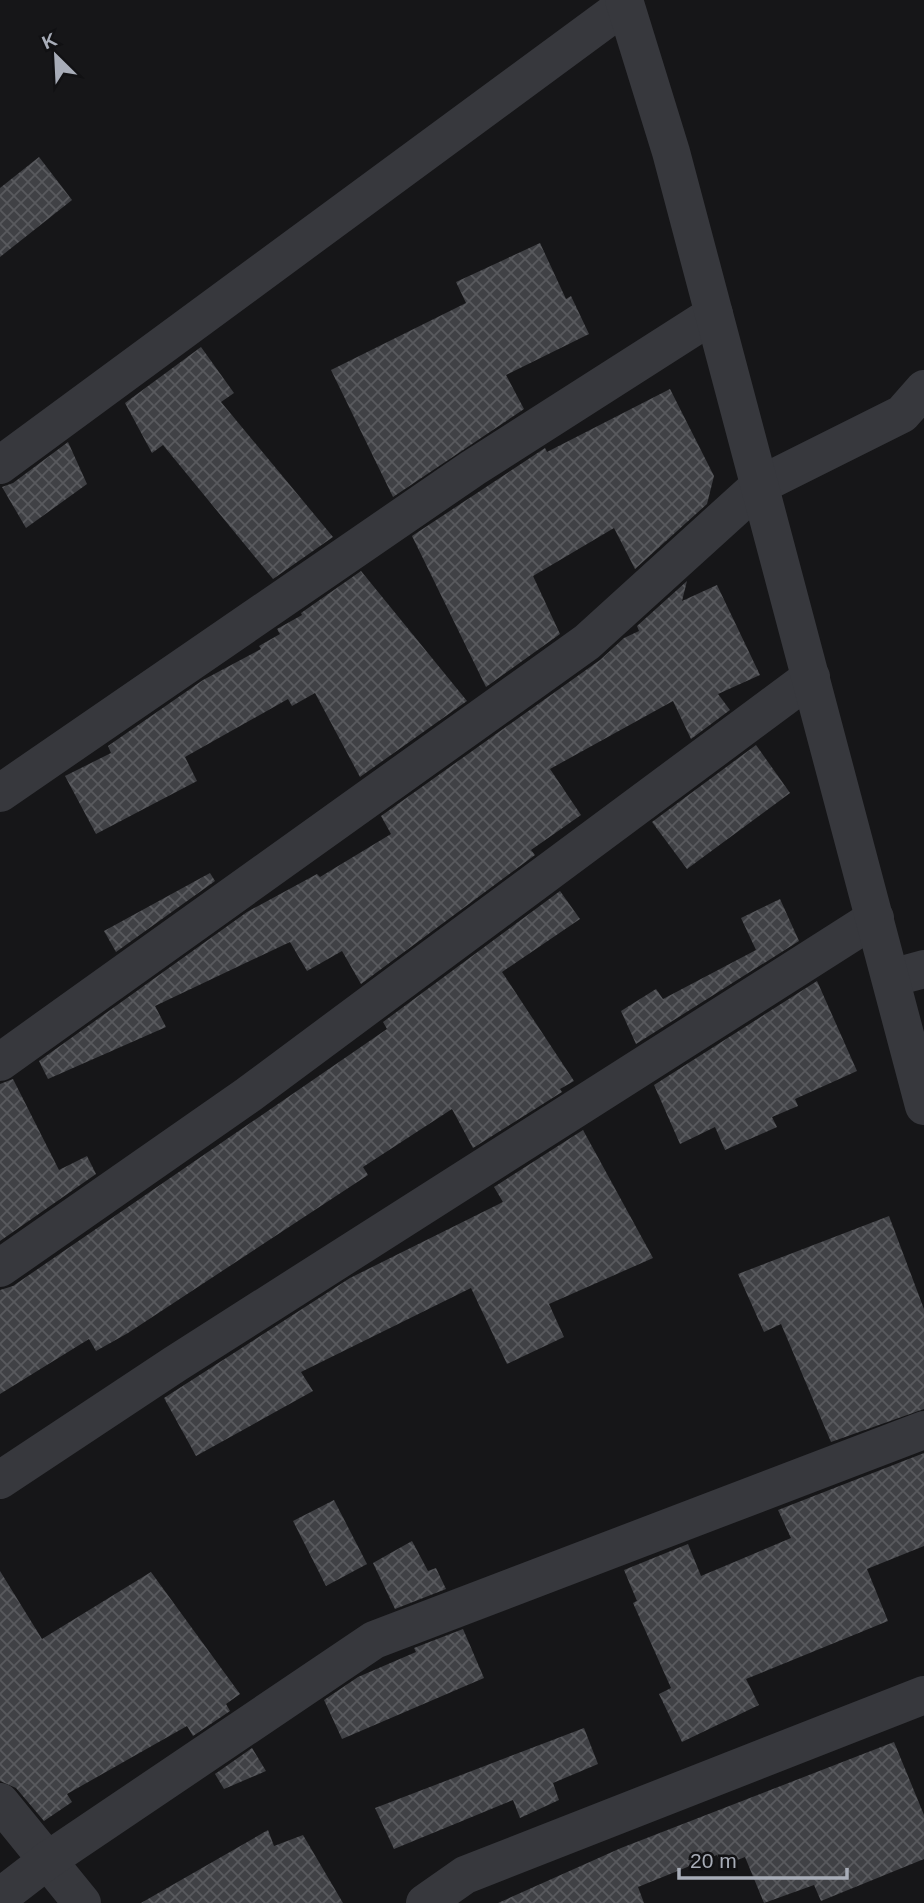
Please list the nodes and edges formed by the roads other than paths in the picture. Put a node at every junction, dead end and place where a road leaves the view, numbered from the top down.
1 (624, 3) edge
2 (714, 314) junction
3 (917, 406) edge
4 (0, 465) edge
5 (760, 485) junction
6 (811, 677) junction
7 (0, 793) edge
8 (875, 918) junction
9 (908, 973) edge
10 (0, 1062) edge
11 (924, 1106) edge
12 (0, 1268) edge
13 (924, 1430) edge
14 (0, 1480) edge
15 (924, 1695) edge
16 (0, 1802) edge
17 (48, 1860) junction
18 (0, 1897) edge
19 (82, 1903) edge
20 (425, 1903) edge

1 - 2 street
1 - 4 street
2 - 5 street
2 - 7 street
3 - 5 street
5 - 6 street
5 - 10 street
6 - 8 street
6 - 12 street
8 - 9 street
8 - 14 street
9 - 11 street
13 - 17 street
15 - 20 street
16 - 17 street
17 - 18 street
17 - 19 street

